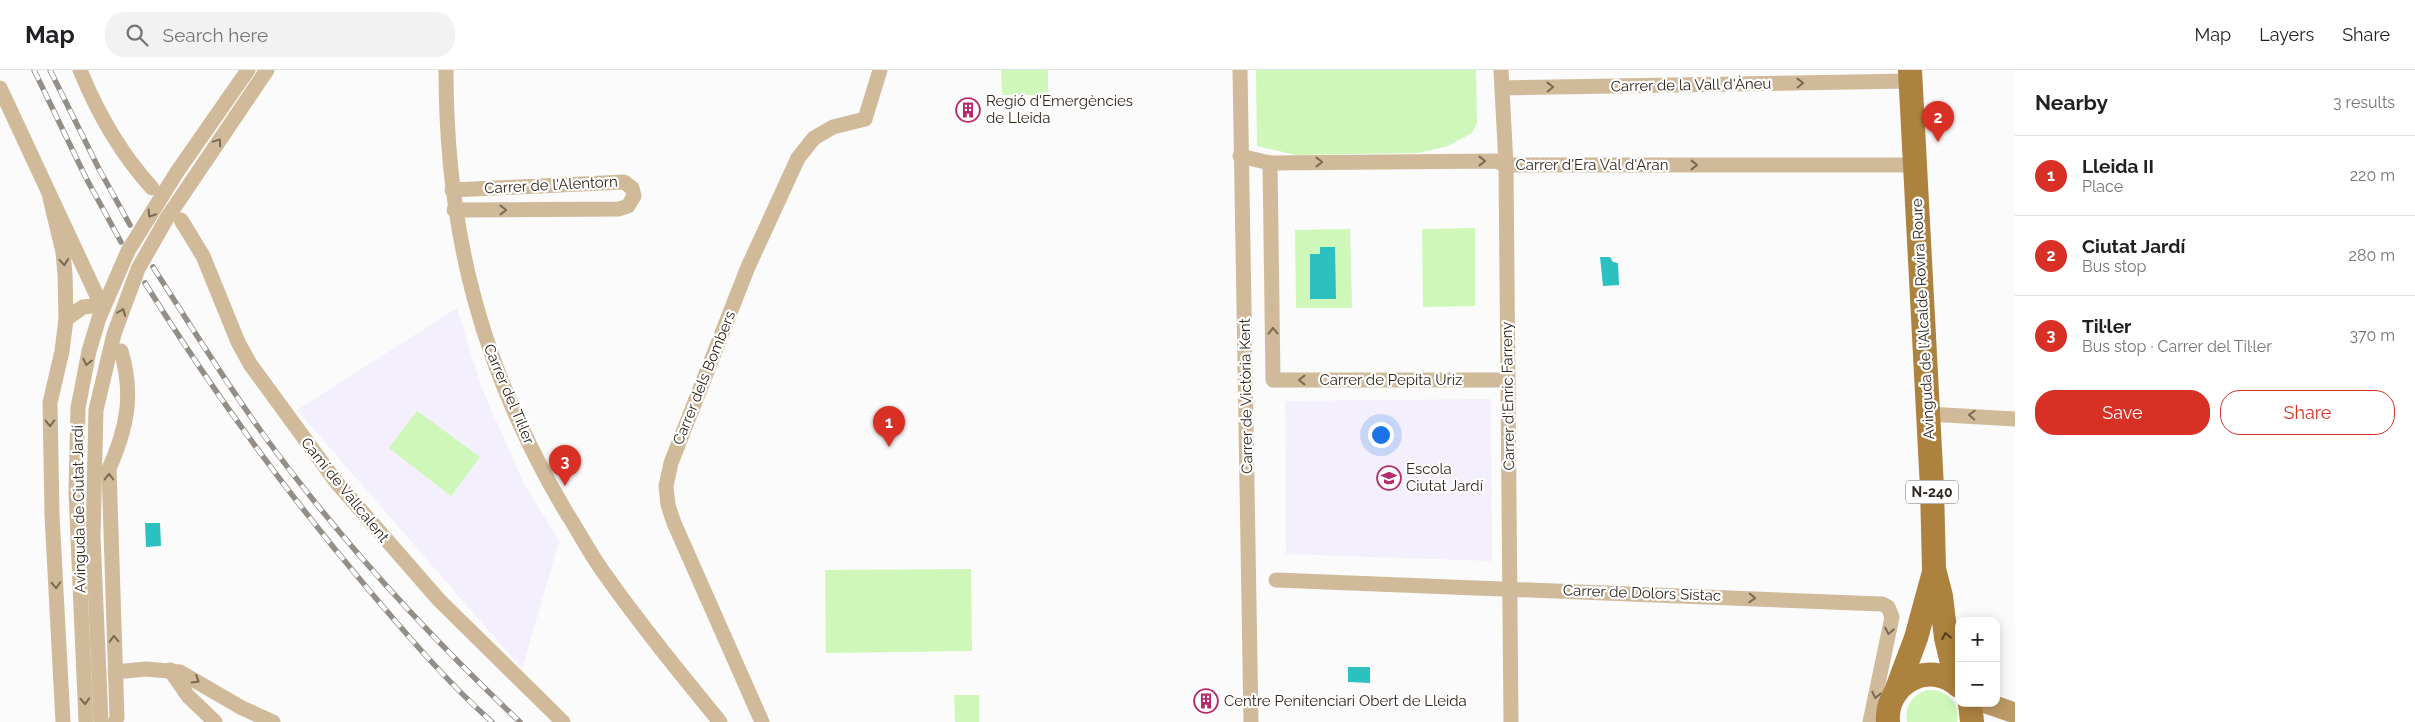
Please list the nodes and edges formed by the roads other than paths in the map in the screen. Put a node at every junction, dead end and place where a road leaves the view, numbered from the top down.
1 (80, 70) edge
2 (248, 70) edge
3 (267, 70) edge
4 (446, 70) edge
5 (880, 70) edge
6 (1240, 70) edge
7 (1501, 70) edge
8 (1910, 76) edge
9 (1693, 77) edge
10 (0, 88) edge
11 (1502, 88) junction
12 (1240, 156) junction
13 (1270, 162) junction
14 (1506, 165) junction
15 (1916, 165) junction
16 (152, 188) dead end
17 (452, 190) junction
18 (50, 198) junction
19 (454, 210) junction
20 (181, 220) dead end
21 (66, 319) junction
22 (121, 351) dead end
23 (1273, 380) joint
24 (1508, 380) junction
25 (1928, 414) junction
26 (2015, 419) edge
27 (1934, 569) junction
28 (1276, 580) dead end
29 (1510, 588) junction
30 (170, 670) junction
31 (115, 672) junction
32 (1955, 673) edge
33 (1955, 684) edge
34 (1970, 707) edge
35 (1998, 707) edge
36 (1888, 710) edge
37 (2015, 713) edge
38 (63, 722) edge
39 (86, 722) edge
40 (101, 722) edge
41 (115, 722) edge
42 (215, 722) edge
43 (273, 722) edge
44 (563, 722) edge
45 (720, 722) edge
46 (762, 722) edge
47 (1251, 722) edge
48 (1511, 722) edge
49 (1870, 722) edge
50 (1972, 722) edge

1 - 16 street
2 -> 39 street, Avinguda de Ciutat Jardí
40 -> 3 street, Avinguda de Ciutat Jardí
4 - 17 street, Carrer del Til·ler
5 - 46 street, Carrer dels Bombers
6 - 12 street, Carrer de Victòria Kent
7 - 11 street, Carrer d'Enric Farreny
9 -> 8 street, Carrer de la Vall d'Àneu
8 - 15 main road, Avinguda de l'Alcalde Rovira Roure / N-240
11 -> 9 street, Carrer de la Vall d'Àneu
10 - 18 street
11 - 14 street, Carrer d'Enric Farreny
12 - 13 street, Carrer d'Era Val d'Aran
12 - 47 street, Carrer de Victòria Kent
13 -> 14 street, Carrer d'Era Val d'Aran
23 -> 13 street, Carrer de Victòria Kent
14 -> 15 street, Carrer d'Era Val d'Aran
14 - 24 street, Carrer d'Enric Farreny
15 - 25 main road, Avinguda de l'Alcalde Rovira Roure / N-240
17 - 19 street, Carrer del Til·ler
19 -> 17 street, Carrer de l'Alentorn
18 -> 21 street
18 - 21 street
19 - 45 street, Carrer del Til·ler
20 - 44 street, Camí de Vallcalent
21 -> 38 street
31 -> 22 street
24 -> 23 street, Carrer de Pepita Uriz
24 - 29 street, Carrer d'Enric Farreny
26 -> 25 street
25 - 27 main road, Avinguda de l'Alcalde Rovira Roure / N-240
32 -> 27 main road, Avinguda de l'Alcalde Rovira Roure / N-240
27 - 36 main road, Avinguda de l'Alcalde Rovira Roure / N-240
28 - 29 street, Carrer de Dolors Sistac
29 - 48 street, Carrer d'Enric Farreny
29 -> 49 street, Carrer de Dolors Sistac
30 - 31 street
30 - 42 street
30 -> 43 street
31 - 41 street
33 - 36 main road, N-240
34 - 50 main road
35 - 37 street

